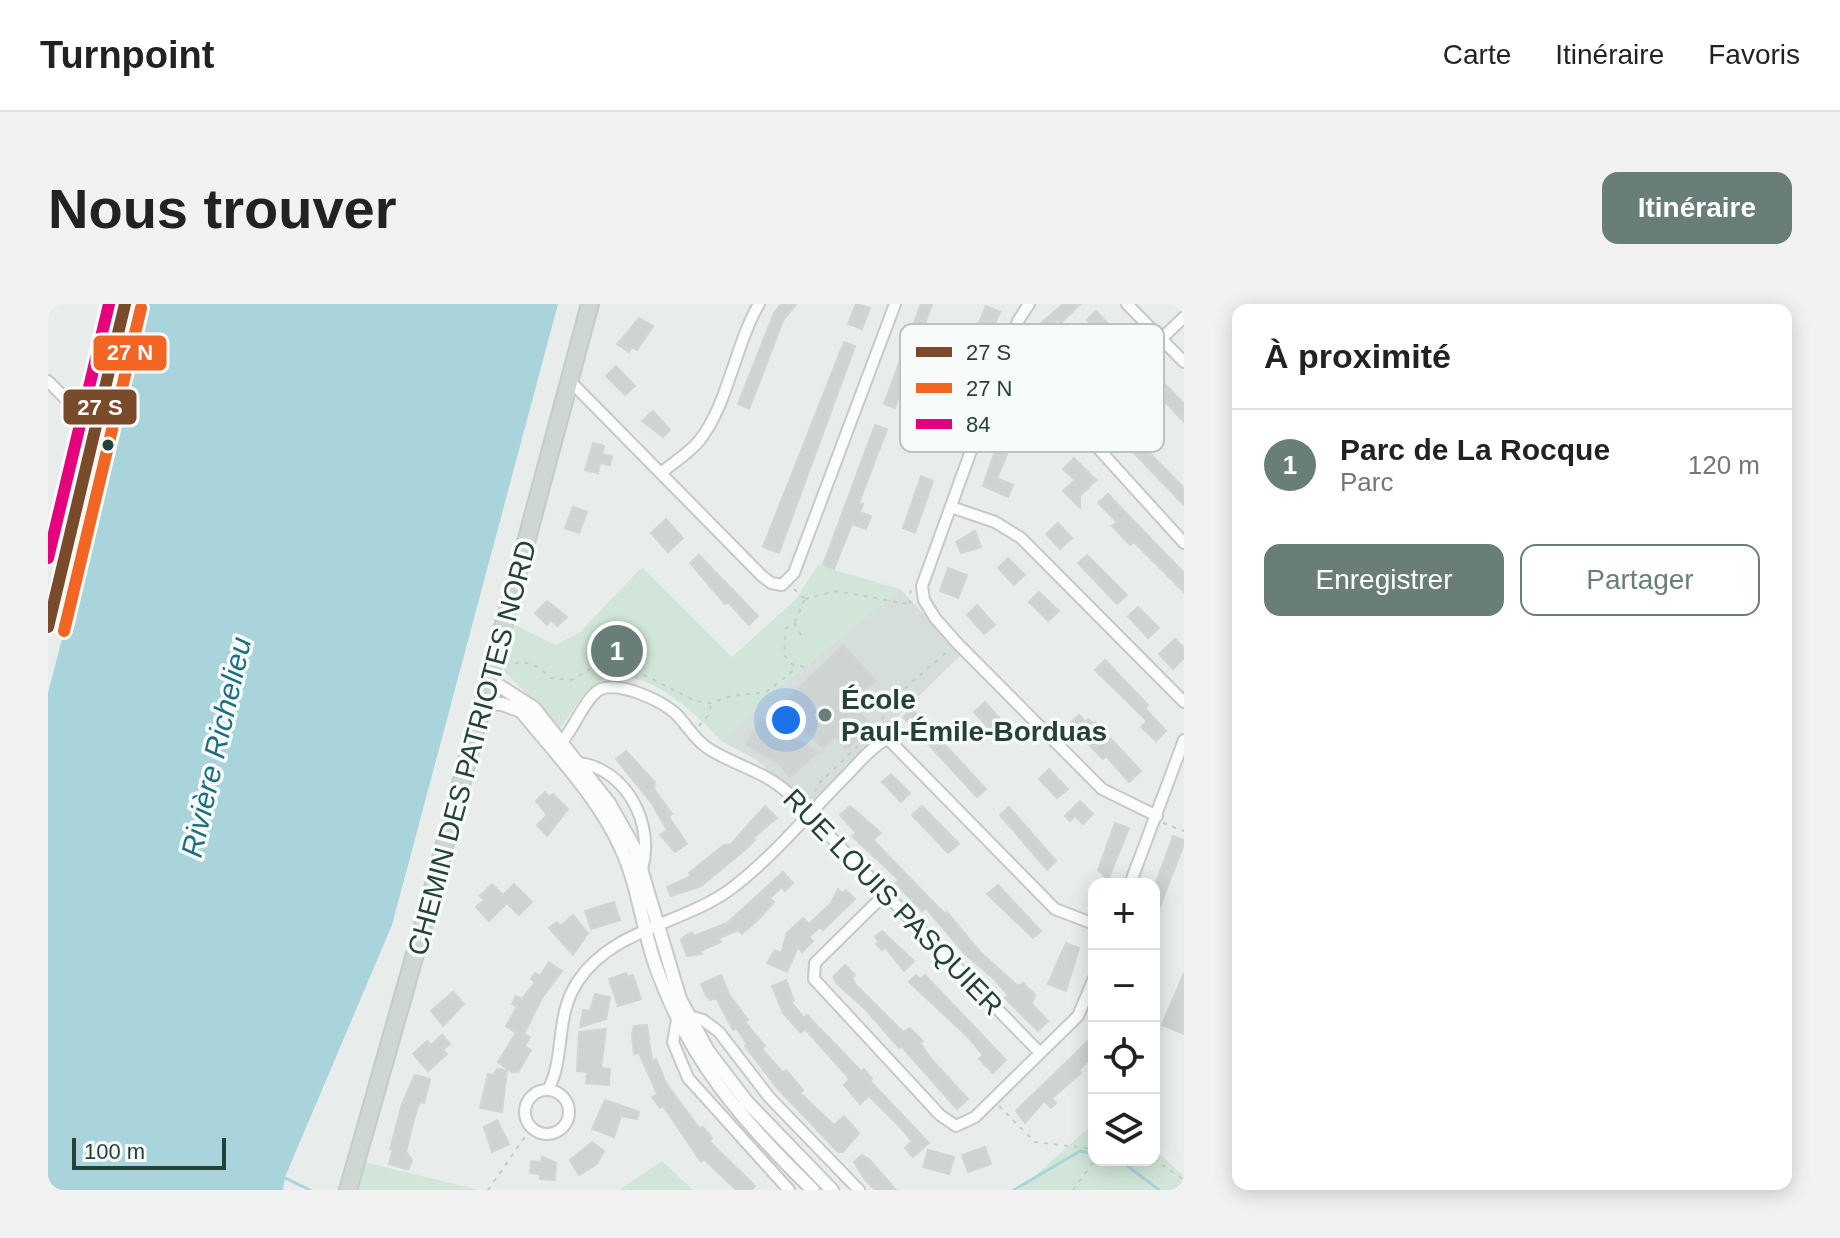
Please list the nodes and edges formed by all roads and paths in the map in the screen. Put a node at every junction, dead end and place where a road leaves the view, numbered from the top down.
1 (125, 304) edge
2 (590, 304) edge
3 (759, 304) edge
4 (895, 304) edge
5 (1029, 304) edge
6 (1127, 304) edge
7 (1184, 317) edge
8 (1017, 324) edge
9 (1146, 324) edge
10 (1164, 336) edge
11 (1164, 342) edge
12 (1184, 362) edge
13 (48, 381) edge
14 (571, 382) junction
15 (125, 390) dead end
16 (153, 396) dead end
17 (98, 425) junction
18 (970, 452) edge
19 (1102, 452) edge
20 (661, 473) junction
21 (951, 507) junction
22 (1184, 543) edge
23 (788, 582) junction
24 (805, 599) junction
25 (924, 600) junction
26 (795, 624) junction
27 (48, 627) edge
28 (801, 635) dead end
29 (957, 643) junction
30 (793, 665) junction
31 (809, 668) dead end
32 (492, 675) junction
33 (1184, 702) edge
34 (484, 703) junction
35 (711, 703) junction
36 (692, 735) junction
37 (1184, 740) edge
38 (558, 746) junction
39 (578, 763) junction
40 (809, 813) junction
41 (1161, 820) junction
42 (1184, 831) edge
43 (642, 869) junction
44 (1133, 878) edge
45 (884, 895) junction
46 (1088, 922) edge
47 (651, 930) junction
48 (1088, 992) edge
49 (683, 1018) junction
50 (1040, 1053) junction
51 (548, 1090) junction
52 (993, 1100) junction
53 (531, 1128) junction
54 (1088, 1148) edge
55 (1160, 1163) edge
56 (1090, 1166) edge
57 (1184, 1180) edge
58 (348, 1190) edge
59 (488, 1190) edge
60 (789, 1190) edge
61 (813, 1190) edge
62 (832, 1190) edge
63 (859, 1190) edge
64 (1073, 1190) edge

1 - 17 main road
2 - 14 main road, CHEMIN DES PATRIOTES NORD
3 - 20 street
4 - 23 street
5 - 8 street
6 - 9 street
7 - 10 street
11 - 12 street
13 - 17 street
14 - 20 street
14 - 32 main road, CHEMIN DES PATRIOTES NORD
15 - 16 path
17 - 27 main road
18 - 21 street
19 - 22 street
20 - 23 street
21 - 25 street
21 - 33 street
23 - 24 path
24 - 25 path
24 - 26 path
25 - 29 street
26 - 28 path
26 - 30 path
29 - 40 path
29 - 41 street
30 - 31 path
30 - 35 path
32 - 34 main road, CHEMIN DES PATRIOTES NORD
32 - 35 path
32 - 38 street
34 - 38 street
34 - 58 main road, CHEMIN DES PATRIOTES NORD
35 - 36 path
36 - 38 street, RUE LOUIS PASQUIER
36 - 40 street, RUE LOUIS PASQUIER
37 - 41 street
38 - 39 street
38 - 47 street
39 - 43 street
39 - 43 street
40 - 45 street, RUE LOUIS PASQUIER
40 - 46 street
40 - 47 street
41 - 42 path
41 - 44 street
43 - 47 street
45 - 50 street, RUE LOUIS PASQUIER
45 - 52 street
47 - 49 street
47 - 51 street
48 - 50 street
49 - 60 street
49 - 61 street
49 - 62 street
49 - 63 street
50 - 52 street
51 - 53 street
51 - 53 street
52 - 54 path
53 - 59 path
55 - 57 path
56 - 64 path

